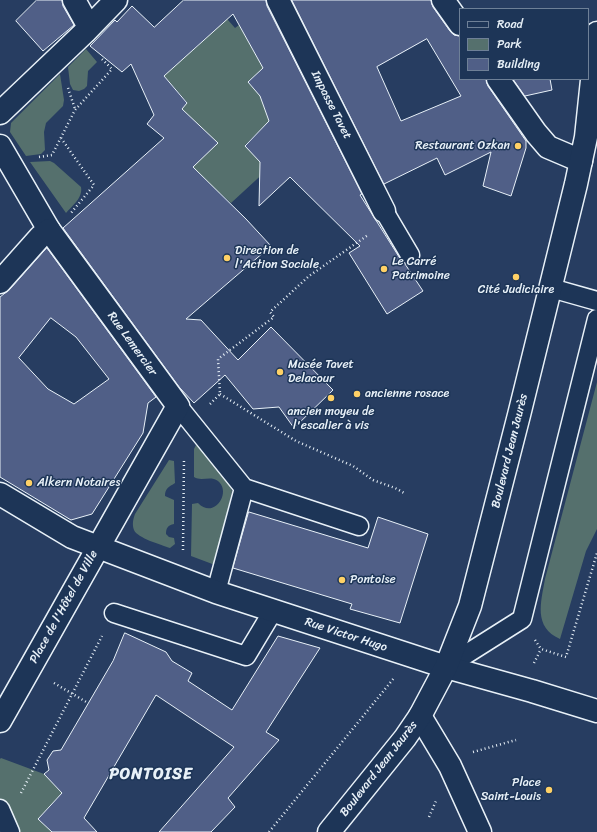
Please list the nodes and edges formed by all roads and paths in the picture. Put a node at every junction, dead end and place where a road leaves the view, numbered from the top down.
1 (74, 0) edge
2 (116, 0) edge
3 (278, 0) edge
4 (443, 0) edge
5 (459, 23) edge
6 (85, 32) junction
7 (597, 33) edge
8 (499, 80) edge
9 (0, 113) edge
10 (61, 138) junction
11 (591, 141) edge
12 (0, 146) edge
13 (34, 158) dead end
14 (581, 161) junction
15 (68, 216) dead end
16 (387, 216) junction
17 (49, 230) junction
18 (410, 255) dead end
19 (0, 282) edge
20 (551, 288) junction
21 (597, 301) edge
22 (597, 319) edge
23 (220, 394) junction
24 (212, 401) dead end
25 (178, 406) junction
26 (185, 461) dead end
27 (244, 488) junction
28 (0, 494) edge
29 (406, 494) dead end
30 (359, 526) dead end
31 (98, 547) junction
32 (597, 553) edge
33 (183, 580) junction
34 (216, 592) junction
35 (273, 611) junction
36 (114, 613) joint
37 (411, 656) junction
38 (566, 657) dead end
39 (446, 667) junction
40 (51, 680) dead end
41 (73, 694) junction
42 (88, 703) dead end
43 (597, 711) edge
44 (420, 716) junction
45 (0, 721) edge
46 (516, 740) dead end
47 (484, 748) dead end
48 (5, 821) edge
49 (270, 832) edge
50 (329, 832) edge
51 (480, 832) edge

1 - 6 street
2 - 6 street
3 - 16 street, Impasse Tavet
4 - 5 street
6 - 9 street
6 - 10 path
7 - 11 street, Boulevard Jean Jaurès
8 - 14 street
10 - 13 path
10 - 15 path
11 - 14 street, Boulevard Jean Jaurès
12 - 17 street, Rue Lemercier
14 - 20 street, Boulevard Jean Jaurès
16 - 18 lane
16 - 23 path
17 - 19 street
17 - 25 street, Rue Lemercier
20 - 21 lane
20 - 39 street, Boulevard Jean Jaurès
22 - 39 lane
23 - 24 path
23 - 29 path
25 - 27 lane
25 - 31 street
26 - 33 path
27 - 30 lane
27 - 34 lane
28 - 31 street, Place de l'Hôtel de Ville
31 - 33 street, Rue Victor Hugo
31 - 45 street, Place de l'Hôtel de Ville
32 - 38 path
33 - 34 street, Rue Victor Hugo
34 - 35 street, Rue Victor Hugo
35 - 36 lane
35 - 37 street, Rue Victor Hugo
36 - 41 path
37 - 39 street, Rue Victor Hugo
37 - 49 path
39 - 43 street, Rue Victor Hugo
39 - 44 street, Boulevard Jean Jaurès
40 - 41 path
41 - 42 path
41 - 48 path
44 - 50 street, Boulevard Jean Jaurès
44 - 51 street
46 - 47 path

